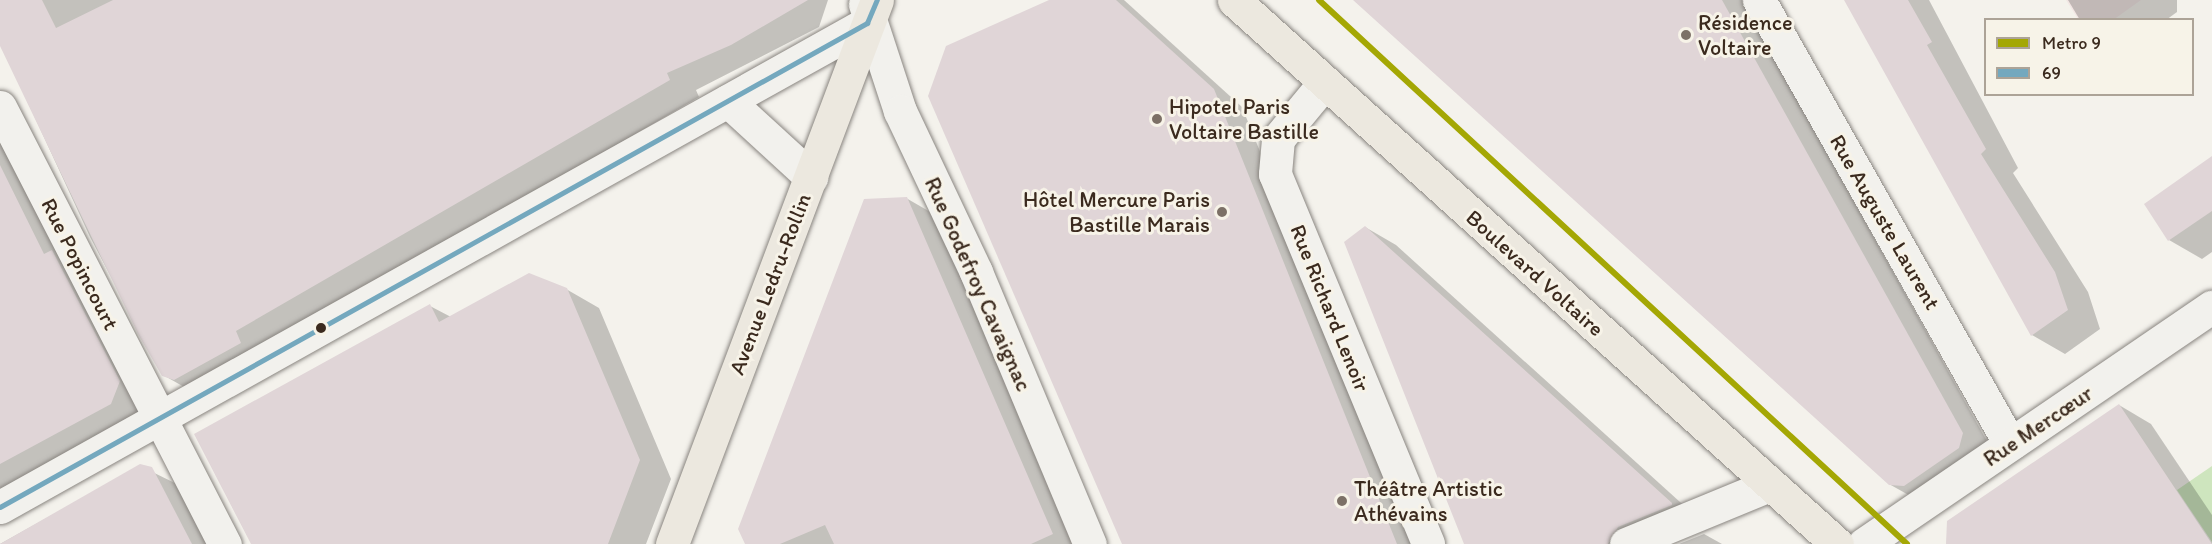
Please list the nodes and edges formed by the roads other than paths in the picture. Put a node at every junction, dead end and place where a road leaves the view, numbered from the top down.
1 (1234, 0) edge
2 (1759, 0) edge
3 (870, 8) edge
4 (1325, 82) junction
5 (728, 101) junction
6 (0, 107) edge
7 (811, 177) junction
8 (2212, 308) edge
9 (160, 422) junction
10 (2010, 444) junction
11 (1769, 485) junction
12 (0, 507) edge
13 (225, 544) edge
14 (672, 544) edge
15 (1090, 544) edge
16 (1428, 544) edge
17 (1626, 544) edge
18 (1837, 544) edge
19 (1864, 544) edge

1 - 4 main road, Boulevard Voltaire
2 - 10 street, Rue Auguste Laurent
3 - 5 street
3 - 7 main road, Avenue Ledru-Rollin
3 - 15 street, Rue Godefroy Cavaignac
4 - 11 main road, Boulevard Voltaire
4 - 16 street, Rue Richard Lenoir
5 - 7 street
5 - 9 street
6 - 9 street, Rue Popincourt
7 - 14 main road, Avenue Ledru-Rollin
8 - 10 street, Rue Mercœur
9 - 12 street
9 - 13 street, Rue Popincourt
10 - 19 street, Rue Mercœur
11 - 17 street
11 - 18 main road, Boulevard Voltaire

